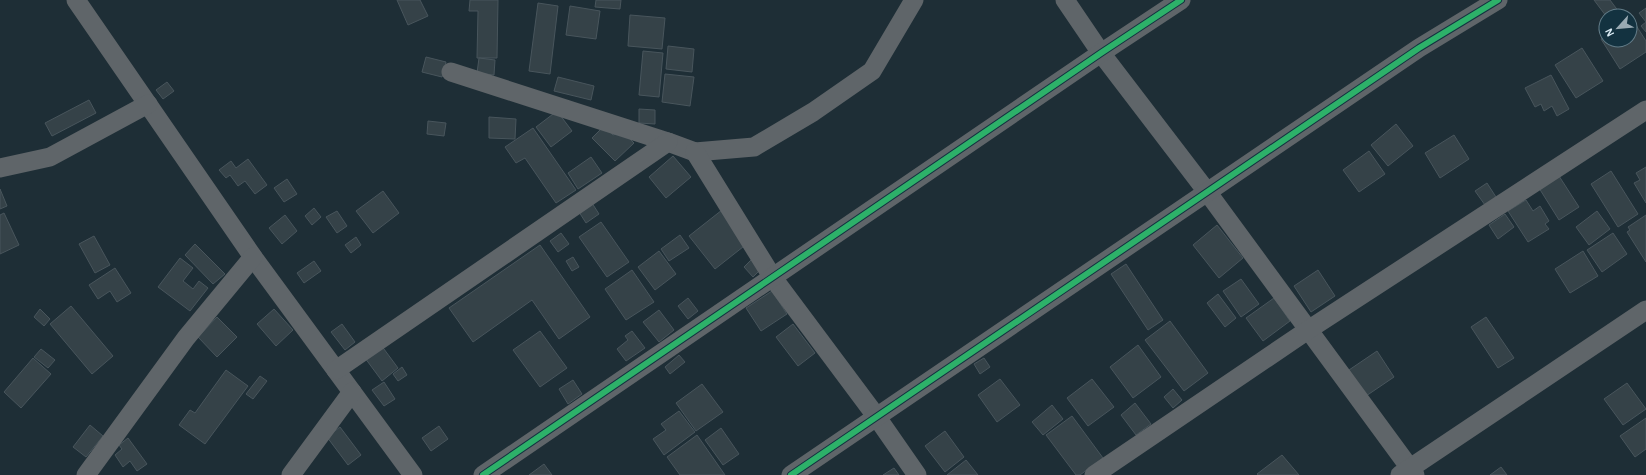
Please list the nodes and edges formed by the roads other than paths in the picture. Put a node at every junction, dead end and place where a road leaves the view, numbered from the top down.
1 (76, 0) edge
2 (914, 0) edge
3 (1065, 0) edge
4 (1181, 0) edge
5 (1498, 0) edge
6 (1101, 52) junction
7 (451, 72) dead end
8 (148, 104) junction
9 (1646, 110) edge
10 (668, 142) junction
11 (695, 152) junction
12 (0, 168) edge
13 (1208, 193) junction
14 (253, 257) junction
15 (773, 278) junction
16 (1646, 310) edge
17 (1308, 330) junction
18 (336, 370) junction
19 (352, 392) junction
20 (876, 416) junction
21 (1409, 473) edge
22 (86, 475) edge
23 (291, 475) edge
24 (413, 475) edge
25 (483, 475) edge
26 (791, 475) edge
27 (916, 475) edge
28 (1094, 475) edge

1 - 8 street
2 - 11 street
3 - 6 street
4 - 6 street
5 - 13 street
6 - 13 street
6 - 15 street
7 - 10 street
8 - 12 street
8 - 14 street
9 - 17 street
10 - 11 street
10 - 18 street
11 - 15 street
13 - 17 street
13 - 20 street
14 - 18 street
14 - 22 street
15 - 20 street
15 - 25 street
16 - 21 street
17 - 21 street
17 - 28 street
18 - 19 street
19 - 23 street
19 - 24 street
20 - 26 street
20 - 27 street

